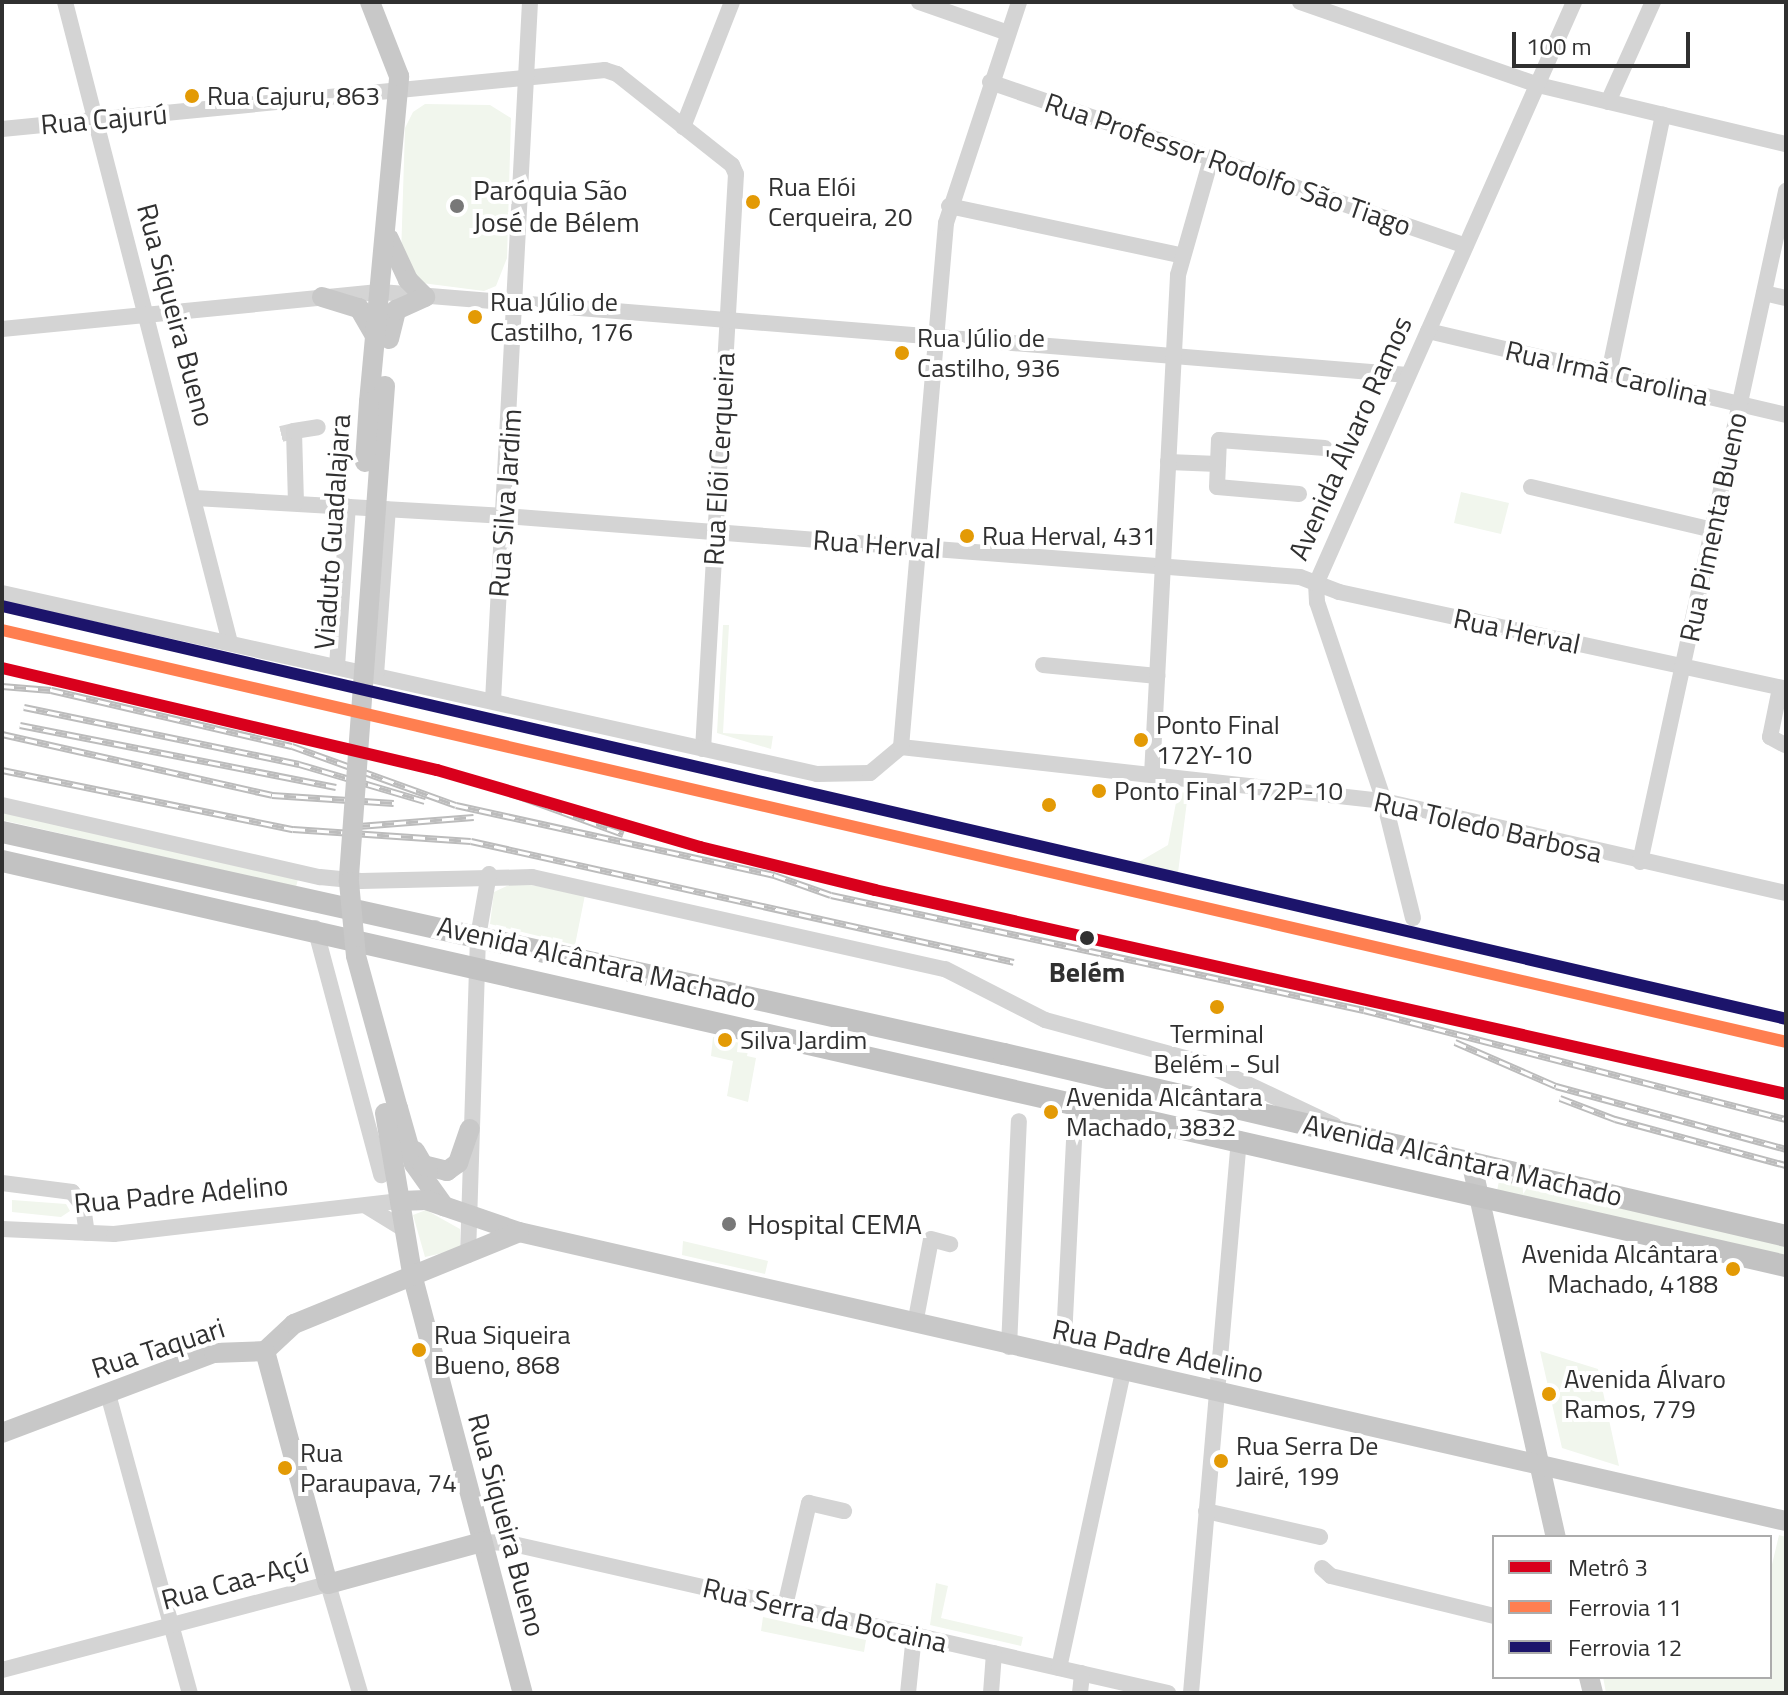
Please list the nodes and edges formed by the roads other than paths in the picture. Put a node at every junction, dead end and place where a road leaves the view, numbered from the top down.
1 (65, 2) edge
2 (370, 2) edge
3 (530, 2) edge
4 (732, 2) edge
5 (919, 2) edge
6 (1019, 2) edge
7 (1300, 2) edge
8 (1574, 2) edge
9 (1653, 2) edge
10 (1008, 33) junction
11 (525, 80) junction
12 (990, 82) junction
13 (1538, 85) junction
14 (398, 91) junction
15 (1608, 102) junction
16 (1663, 115) junction
17 (97, 120) junction
18 (683, 127) junction
19 (2, 129) edge
20 (1786, 144) edge
21 (1211, 159) junction
22 (1786, 191) edge
23 (949, 206) junction
24 (388, 235) junction
25 (1466, 246) junction
26 (1180, 255) junction
27 (381, 292) junction
28 (1764, 293) junction
29 (322, 297) junction
30 (425, 297) junction
31 (1786, 298) edge
32 (517, 305) junction
33 (147, 314) junction
34 (727, 322) junction
35 (2, 329) edge
36 (1428, 331) junction
37 (933, 339) junction
38 (382, 342) junction
39 (1172, 358) junction
40 (1609, 373) junction
41 (1408, 375) junction
42 (1740, 404) junction
43 (1786, 415) edge
44 (318, 427) dead end
45 (1325, 448) dead end
46 (1168, 462) junction
47 (1218, 464) junction
48 (1531, 487) dead end
49 (1299, 494) dead end
50 (195, 498) junction
51 (296, 503) junction
52 (348, 506) junction
53 (388, 509) junction
54 (505, 516) junction
55 (1713, 530) junction
56 (715, 532) junction
57 (917, 547) junction
58 (1163, 567) junction
59 (1316, 584) junction
60 (2, 593) edge
61 (230, 643) junction
62 (1043, 665) dead end
63 (337, 666) junction
64 (1683, 667) junction
65 (376, 675) junction
66 (1157, 676) junction
67 (1783, 689) edge
68 (493, 701) junction
69 (1785, 745) edge
70 (901, 747) junction
71 (703, 749) junction
72 (1152, 775) junction
73 (1384, 801) junction
74 (2, 805) edge
75 (2, 832) edge
76 (2, 861) edge
77 (1640, 862) junction
78 (489, 874) junction
79 (1786, 893) edge
80 (1413, 918) dead end
81 (315, 928) junction
82 (478, 937) junction
83 (477, 967) junction
84 (1076, 1101) junction
85 (392, 1110) junction
86 (1019, 1121) dead end
87 (470, 1129) junction
88 (1357, 1137) junction
89 (1239, 1139) junction
90 (408, 1143) junction
91 (1471, 1161) junction
92 (381, 1175) dead end
93 (2, 1183) edge
94 (1480, 1195) junction
95 (400, 1201) junction
96 (365, 1205) junction
97 (444, 1206) junction
98 (466, 1218) junction
99 (402, 1228) junction
100 (2, 1229) edge
101 (519, 1232) junction
102 (87, 1233) junction
103 (1786, 1236) edge
104 (950, 1244) dead end
105 (468, 1255) junction
106 (1786, 1266) edge
107 (413, 1278) junction
108 (915, 1324) junction
109 (1009, 1347) junction
110 (265, 1351) junction
111 (1063, 1358) junction
112 (1123, 1371) junction
113 (1217, 1392) junction
114 (108, 1394) junction
115 (2, 1433) edge
116 (1540, 1466) junction
117 (844, 1511) dead end
118 (1206, 1511) junction
119 (1786, 1521) edge
120 (1556, 1535) edge
121 (1320, 1537) dead end
122 (482, 1542) junction
123 (1322, 1568) dead end
124 (328, 1584) junction
125 (785, 1606) junction
126 (1492, 1616) edge
127 (171, 1628) junction
128 (914, 1635) junction
129 (994, 1653) junction
130 (1059, 1668) junction
131 (2, 1670) edge
132 (1082, 1673) junction
133 (517, 1691) edge
134 (190, 1693) edge
135 (360, 1693) edge
136 (908, 1693) edge
137 (991, 1693) edge
138 (1080, 1693) edge
139 (1168, 1693) edge
140 (1191, 1693) edge

1 - 17 street, Rua Siqueira Bueno
2 - 14 main road, Viaduto Guadalajara
3 - 11 street, Rua Silva Jardim
4 - 18 street
5 - 10 street
6 - 10 street
7 - 13 street
8 - 13 street, Avenida Álvaro Ramos
9 - 15 street
10 - 12 street
11 - 14 street, Rua Cajurú
11 - 18 street, Rua Cajurú
11 - 32 street, Rua Silva Jardim
12 - 21 street, Rua Professor Rodolfo São Tiago
12 - 23 street
13 - 15 street
13 - 25 street, Avenida Álvaro Ramos
14 - 17 street, Rua Cajurú
14 - 24 main road, Viaduto Guadalajara
15 - 16 street
16 - 20 street
16 - 40 street
17 - 19 street, Rua Cajurú
17 - 33 street, Rua Siqueira Bueno
18 - 34 street, Rua Elói Cerqueira
21 - 25 street, Rua Professor Rodolfo São Tiago
21 - 26 street
22 - 28 street, Rua Pimenta Bueno
23 - 26 street
23 - 37 street
24 - 27 main road, Viaduto Guadalajara
24 - 30 main road
25 - 36 street, Avenida Álvaro Ramos
26 - 39 street
27 - 29 street
27 - 30 street
27 - 38 main road, Viaduto Guadalajara
28 - 31 street
28 - 42 street, Rua Pimenta Bueno
29 - 33 street
29 - 38 main road
30 - 32 street
30 - 38 main road, Viaduto Guadalajara
32 - 34 street
32 - 54 street, Rua Silva Jardim
33 - 35 street
33 - 50 street, Rua Siqueira Bueno
34 - 37 street
34 - 56 street, Rua Elói Cerqueira
36 - 40 street, Rua Irmã Carolina
36 - 41 street, Avenida Álvaro Ramos
37 - 39 street
37 - 57 street
38 - 85 main road, Viaduto Guadalajara, bridge
39 - 41 street
39 - 46 street
40 - 42 street, Rua Irmã Carolina
41 - 59 street, Avenida Álvaro Ramos
42 - 43 street, Rua Irmã Carolina
42 - 55 street, Rua Pimenta Bueno
44 - 51 street
45 - 47 street
46 - 47 street
46 - 58 street
47 - 49 street
48 - 55 street
50 - 51 street, Rua Herval
50 - 61 street, Rua Siqueira Bueno
51 - 52 street, Rua Herval
52 - 53 street, Rua Herval
52 - 63 street
53 - 54 street, Rua Herval
53 - 65 street
54 - 56 street, Rua Herval
54 - 68 street, Rua Silva Jardim
55 - 64 street, Rua Pimenta Bueno
56 - 57 street, Rua Herval
56 - 71 street, Rua Elói Cerqueira
57 - 58 street, Rua Herval
57 - 70 street
58 - 59 street, Rua Herval
58 - 66 street
59 - 64 street, Rua Herval
59 - 73 street, Avenida Álvaro Ramos
60 - 61 street
61 - 63 street
62 - 66 street
63 - 65 street
64 - 67 street, Rua Herval
64 - 77 street, Rua Pimenta Bueno
65 - 68 street
66 - 72 street
67 - 69 street
68 - 71 street
70 - 71 street
70 - 72 street, Rua Toledo Barbosa
72 - 73 street, Rua Toledo Barbosa
73 - 77 street, Rua Toledo Barbosa
73 - 80 street, Avenida Álvaro Ramos
74 - 78 street, Avenida Alcântara Machado
75 - 82 highway, Avenida Alcântara Machado
76 - 81 highway, Avenida Alcântara Machado
77 - 79 street, Rua Toledo Barbosa
78 - 82 street
78 - 88 street, Avenida Alcântara Machado
81 - 83 highway, Avenida Alcântara Machado
81 - 92 street
82 - 83 street
82 - 88 highway, Avenida Alcântara Machado
83 - 84 highway, Avenida Alcântara Machado
83 - 87 street
84 - 89 highway, Avenida Alcântara Machado
84 - 111 street
85 - 90 main road, Viaduto Guadalajara
85 - 95 main road, Viaduto Guadalajara
86 - 109 street
87 - 90 main road
87 - 98 street
88 - 91 highway, Avenida Alcântara Machado
89 - 94 highway, Avenida Alcântara Machado
89 - 113 street
90 - 97 main road, Viaduto Guadalajara
91 - 94 main road
91 - 103 highway, Avenida Alcântara Machado
93 - 102 street
94 - 106 highway, Avenida Alcântara Machado
94 - 116 main road
95 - 96 street, Rua Padre Adelino
95 - 97 main road
95 - 99 main road, Viaduto Guadalajara
96 - 99 street
96 - 102 street, Rua Padre Adelino
97 - 98 main road, Rua Padre Adelino
98 - 101 main road, Rua Padre Adelino
98 - 105 street
99 - 107 main road, Rua Siqueira Bueno
100 - 102 street, Rua Padre Adelino
101 - 105 main road, Rua Taquari
101 - 108 main road, Rua Padre Adelino
104 - 108 street
105 - 107 main road, Rua Taquari
107 - 110 main road, Rua Taquari
107 - 122 main road, Rua Siqueira Bueno
108 - 109 main road, Rua Padre Adelino
109 - 111 main road, Rua Padre Adelino
110 - 114 main road, Rua Taquari
110 - 124 main road
111 - 112 main road, Rua Padre Adelino
112 - 113 main road, Rua Padre Adelino
112 - 130 street
113 - 116 main road, Rua Padre Adelino
113 - 118 street
114 - 115 main road, Rua Taquari
114 - 127 street
116 - 119 main road, Rua Padre Adelino
116 - 120 main road
117 - 125 street
118 - 121 street
118 - 140 street
122 - 124 main road, Rua Caa-Açú
122 - 125 street, Rua Serra da Bocaina
122 - 133 main road, Rua Siqueira Bueno
123 - 126 street
124 - 127 street, Rua Caa-Açú
124 - 135 street
125 - 128 street, Rua Serra da Bocaina
127 - 131 street, Rua Caa-Açú
127 - 134 street
128 - 129 street, Rua Serra da Bocaina
128 - 136 street
129 - 130 street, Rua Serra da Bocaina
129 - 137 street
130 - 132 street, Rua Serra da Bocaina
132 - 138 street
132 - 139 street, Rua Serra da Bocaina

